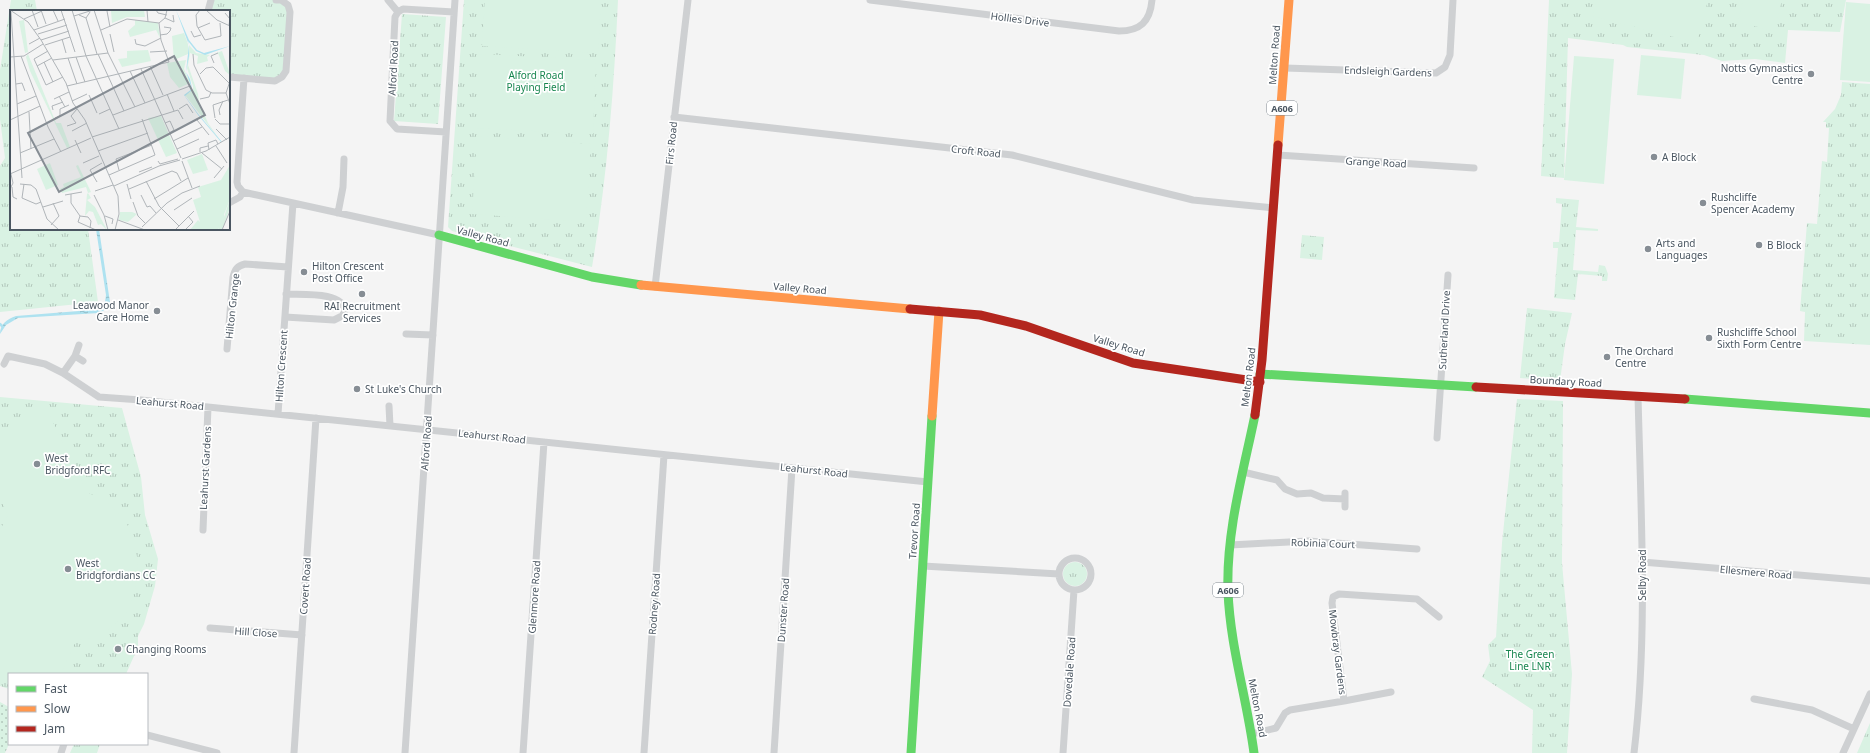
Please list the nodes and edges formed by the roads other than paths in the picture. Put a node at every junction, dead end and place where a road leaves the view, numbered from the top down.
1 (211, 0) edge
2 (276, 0) edge
3 (388, 0) edge
4 (455, 0) edge
5 (688, 0) edge
6 (870, 0) edge
7 (1152, 0) edge
8 (1289, 0) edge
9 (1453, 0) edge
10 (208, 10) edge
11 (398, 12) junction
12 (454, 12) junction
13 (1285, 68) junction
14 (230, 77) edge
15 (244, 78) junction
16 (674, 117) junction
17 (446, 132) junction
18 (1278, 156) junction
19 (344, 159) dead end
20 (1474, 168) dead end
21 (243, 192) junction
22 (230, 202) edge
23 (293, 203) junction
24 (1274, 208) junction
25 (338, 213) junction
26 (439, 235) junction
27 (288, 268) junction
28 (1448, 275) dead end
29 (655, 287) junction
30 (286, 294) junction
31 (939, 311) junction
32 (285, 317) junction
33 (406, 334) dead end
34 (433, 335) junction
35 (79, 345) dead end
36 (227, 349) dead end
37 (75, 356) junction
38 (83, 361) dead end
39 (4, 364) dead end
40 (63, 373) junction
41 (1260, 378) junction
42 (1441, 385) junction
43 (1638, 396) junction
44 (390, 406) dead end
45 (208, 407) junction
46 (1870, 413) edge
47 (278, 414) junction
48 (316, 418) junction
49 (390, 426) junction
50 (426, 430) junction
51 (1437, 438) dead end
52 (544, 442) junction
53 (664, 454) junction
54 (792, 468) junction
55 (1243, 472) junction
56 (928, 482) junction
57 (1345, 507) dead end
58 (203, 530) dead end
59 (1230, 545) junction
60 (1417, 549) dead end
61 (1642, 562) junction
62 (923, 566) junction
63 (1059, 574) junction
64 (1870, 581) edge
65 (1074, 590) junction
66 (1439, 617) dead end
67 (210, 628) dead end
68 (302, 635) junction
69 (1391, 692) dead end
70 (1870, 694) edge
71 (1754, 699) dead end
72 (1344, 700) junction
73 (1854, 730) junction
74 (1252, 734) junction
75 (148, 735) edge
76 (217, 753) edge
77 (294, 753) edge
78 (405, 753) edge
79 (523, 753) edge
80 (644, 753) edge
81 (774, 753) edge
82 (911, 753) edge
83 (1063, 753) edge
84 (1254, 753) edge
85 (1634, 753) edge
86 (1843, 753) edge

1 - 10 street
2 - 15 street
3 - 11 street
4 - 12 street, Alford Road
5 - 16 street, Firs Road
6 - 7 street, Hollies Drive
8 - 13 street, Melton Road / A606
9 - 13 street, Endsleigh Gardens
11 - 12 street
11 - 17 street, Alford Road
12 - 17 street, Alford Road
13 - 18 street, Melton Road / A606
14 - 15 street
15 - 21 street
16 - 24 street, Croft Road
16 - 29 street, Firs Road
17 - 26 street, Alford Road
18 - 20 street, Grange Road
18 - 24 street, Melton Road / A606
19 - 25 street
21 - 22 street
21 - 23 street, Valley Road
23 - 25 street, Valley Road
23 - 27 street, Hilton Crescent
24 - 41 street, Melton Road / A606
25 - 26 street, Valley Road
26 - 29 street, Valley Road
26 - 34 street, Alford Road
27 - 30 street, Hilton Crescent
27 - 36 street, Hilton Grange
28 - 42 street, Sutherland Drive
29 - 31 street, Valley Road
30 - 32 street, Hilton Crescent
30 - 32 street, Hilton Crescent
31 - 41 street, Valley Road
31 - 56 street, Trevor Road
32 - 47 street, Hilton Crescent
33 - 34 street
34 - 50 street, Alford Road
35 - 37 street
37 - 38 street
37 - 40 street
39 - 40 street, Leahurst Road
40 - 45 street, Leahurst Road
41 - 42 street, Boundary Road
41 - 55 street, Melton Road / A606
42 - 43 street, Boundary Road
42 - 51 street, Sutherland Drive
43 - 46 street, Boundary Road
43 - 61 street, Selby Road
44 - 49 street
45 - 47 street, Leahurst Road
45 - 58 street, Leahurst Gardens
47 - 48 street, Leahurst Road
48 - 49 street, Leahurst Road
48 - 68 street, Covert Road
49 - 50 street, Leahurst Road
50 - 52 street, Leahurst Road
50 - 78 street, Alford Road
52 - 53 street, Leahurst Road
52 - 79 street, Glenmore Road
53 - 54 street, Leahurst Road
53 - 80 street, Rodney Road
54 - 56 street, Leahurst Road
54 - 81 street, Dunster Road
55 - 57 street
55 - 59 street, Melton Road / A606
56 - 62 street, Trevor Road
59 - 60 street, Robinia Court
59 - 74 street, Melton Road / A606
61 - 64 street, Ellesmere Road
61 - 85 street, Selby Road
62 - 63 street
62 - 82 street, Trevor Road
63 - 65 street
63 - 65 street
65 - 83 street, Dovedale Road
66 - 72 street, Mowbray Gardens
67 - 68 street, Hill Close
68 - 77 street, Covert Road
69 - 72 street, Mowbray Gardens
70 - 73 street
71 - 73 street
72 - 74 street, Mowbray Gardens
73 - 86 street
74 - 84 street, Melton Road / A606
75 - 76 street

